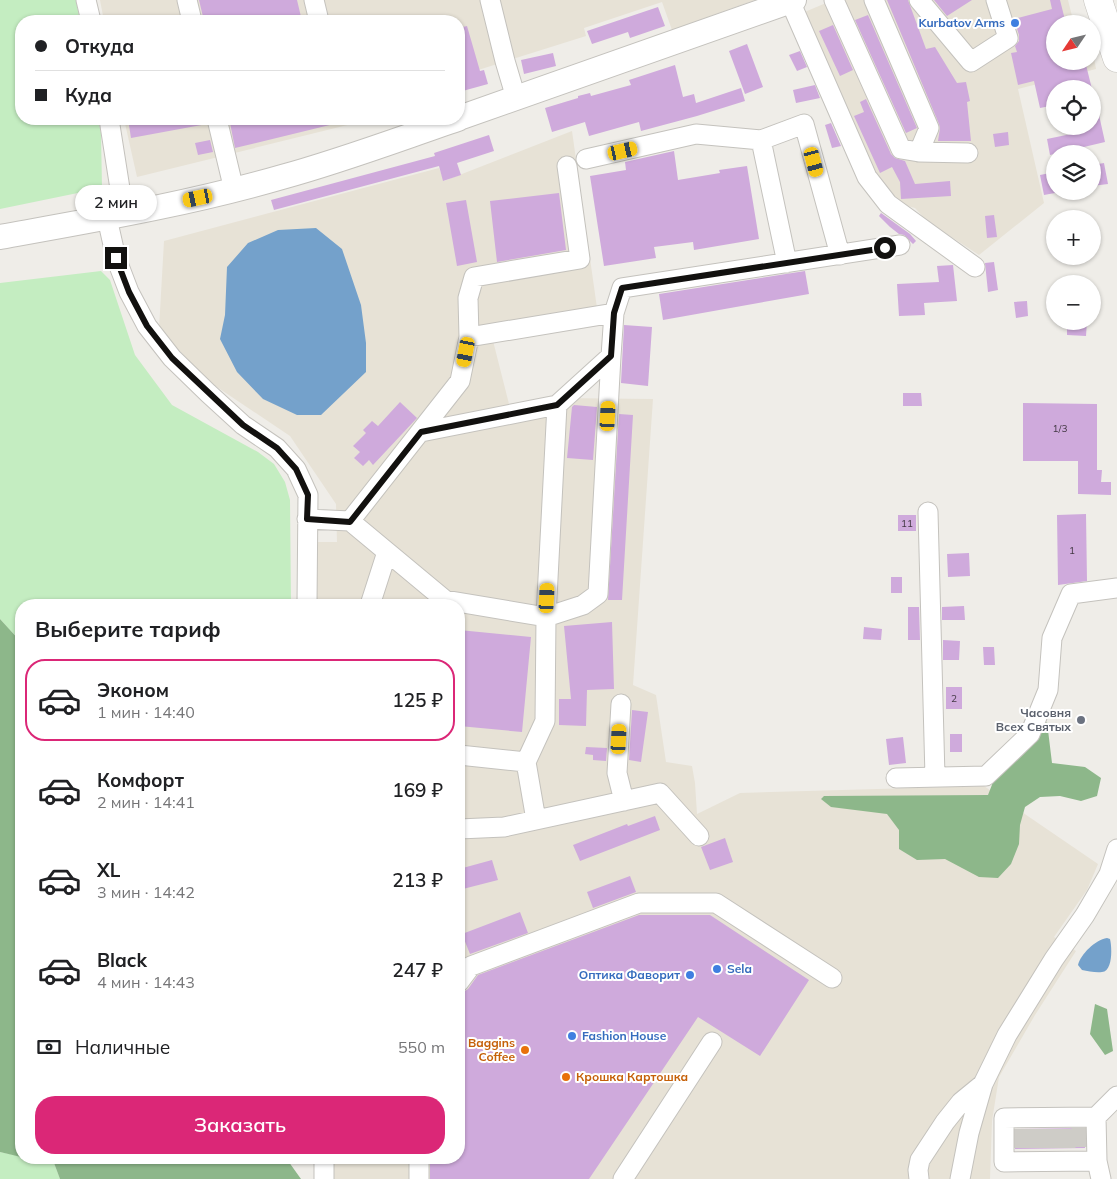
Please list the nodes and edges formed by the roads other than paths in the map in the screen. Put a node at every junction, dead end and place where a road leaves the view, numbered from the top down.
1 (86, 0) edge
2 (186, 0) edge
3 (314, 0) edge
4 (490, 0) edge
5 (834, 0) edge
6 (874, 0) edge
7 (919, 0) edge
8 (996, 0) edge
9 (1098, 0) edge
10 (792, 1) edge
11 (90, 15) edge
12 (190, 15) edge
13 (318, 15) edge
14 (1117, 58) edge
15 (516, 98) junction
16 (465, 116) edge
17 (109, 125) edge
18 (218, 125) edge
19 (441, 125) edge
20 (762, 140) junction
21 (919, 152) junction
22 (968, 153) dead end
23 (586, 159) dead end
24 (567, 166) dead end
25 (234, 190) junction
26 (116, 216) junction
27 (0, 237) edge
28 (900, 245) dead end
29 (840, 255) junction
30 (787, 263) junction
31 (975, 266) dead end
32 (614, 313) junction
33 (469, 337) junction
34 (611, 356) junction
35 (557, 405) junction
36 (421, 432) junction
37 (928, 512) dead end
38 (307, 519) junction
39 (350, 522) junction
40 (387, 552) junction
41 (1117, 588) edge
42 (307, 599) edge
43 (372, 599) edge
44 (441, 599) edge
45 (465, 605) edge
46 (546, 617) junction
47 (621, 704) dead end
48 (465, 755) edge
49 (526, 762) junction
50 (935, 777) junction
51 (896, 778) dead end
52 (624, 801) junction
53 (536, 820) junction
54 (465, 829) edge
55 (699, 836) dead end
56 (1117, 849) edge
57 (465, 973) edge
58 (832, 978) dead end
59 (712, 1042) dead end
60 (983, 1084) junction
61 (1117, 1096) edge
62 (1055, 1123) junction
63 (1055, 1155) junction
64 (324, 1164) edge
65 (419, 1164) edge
66 (324, 1179) edge
67 (419, 1179) edge
68 (623, 1179) edge
69 (919, 1179) edge
70 (960, 1179) edge
71 (1100, 1179) edge

1 - 11 street
2 - 12 street
3 - 13 street
4 - 15 street
5 - 21 street
6 - 21 street
7 - 8 street
9 - 14 highway
10 - 15 main road
10 - 31 street
15 - 16 main road
17 - 26 street
18 - 25 street
19 - 25 main road
20 - 23 street
20 - 29 street
20 - 30 street
21 - 22 street
24 - 33 street
25 - 26 main road
26 - 27 main road
26 - 38 street
28 - 29 street
29 - 30 street
30 - 32 street
32 - 33 street
32 - 34 street
33 - 36 street
34 - 35 street
34 - 46 street
35 - 36 street
35 - 46 street
36 - 39 street
37 - 50 street
38 - 39 street
38 - 42 street
39 - 40 street
40 - 43 street
40 - 44 street
41 - 50 street
45 - 46 street
46 - 49 street
47 - 52 street
48 - 49 street
49 - 53 street
50 - 51 street
52 - 53 street
52 - 55 street
53 - 54 street
56 - 60 street
57 - 58 street
59 - 68 street
60 - 69 street
60 - 70 street
61 - 62 street
62 - 63 street
62 - 63 street
63 - 71 street
64 - 66 street
65 - 67 street

